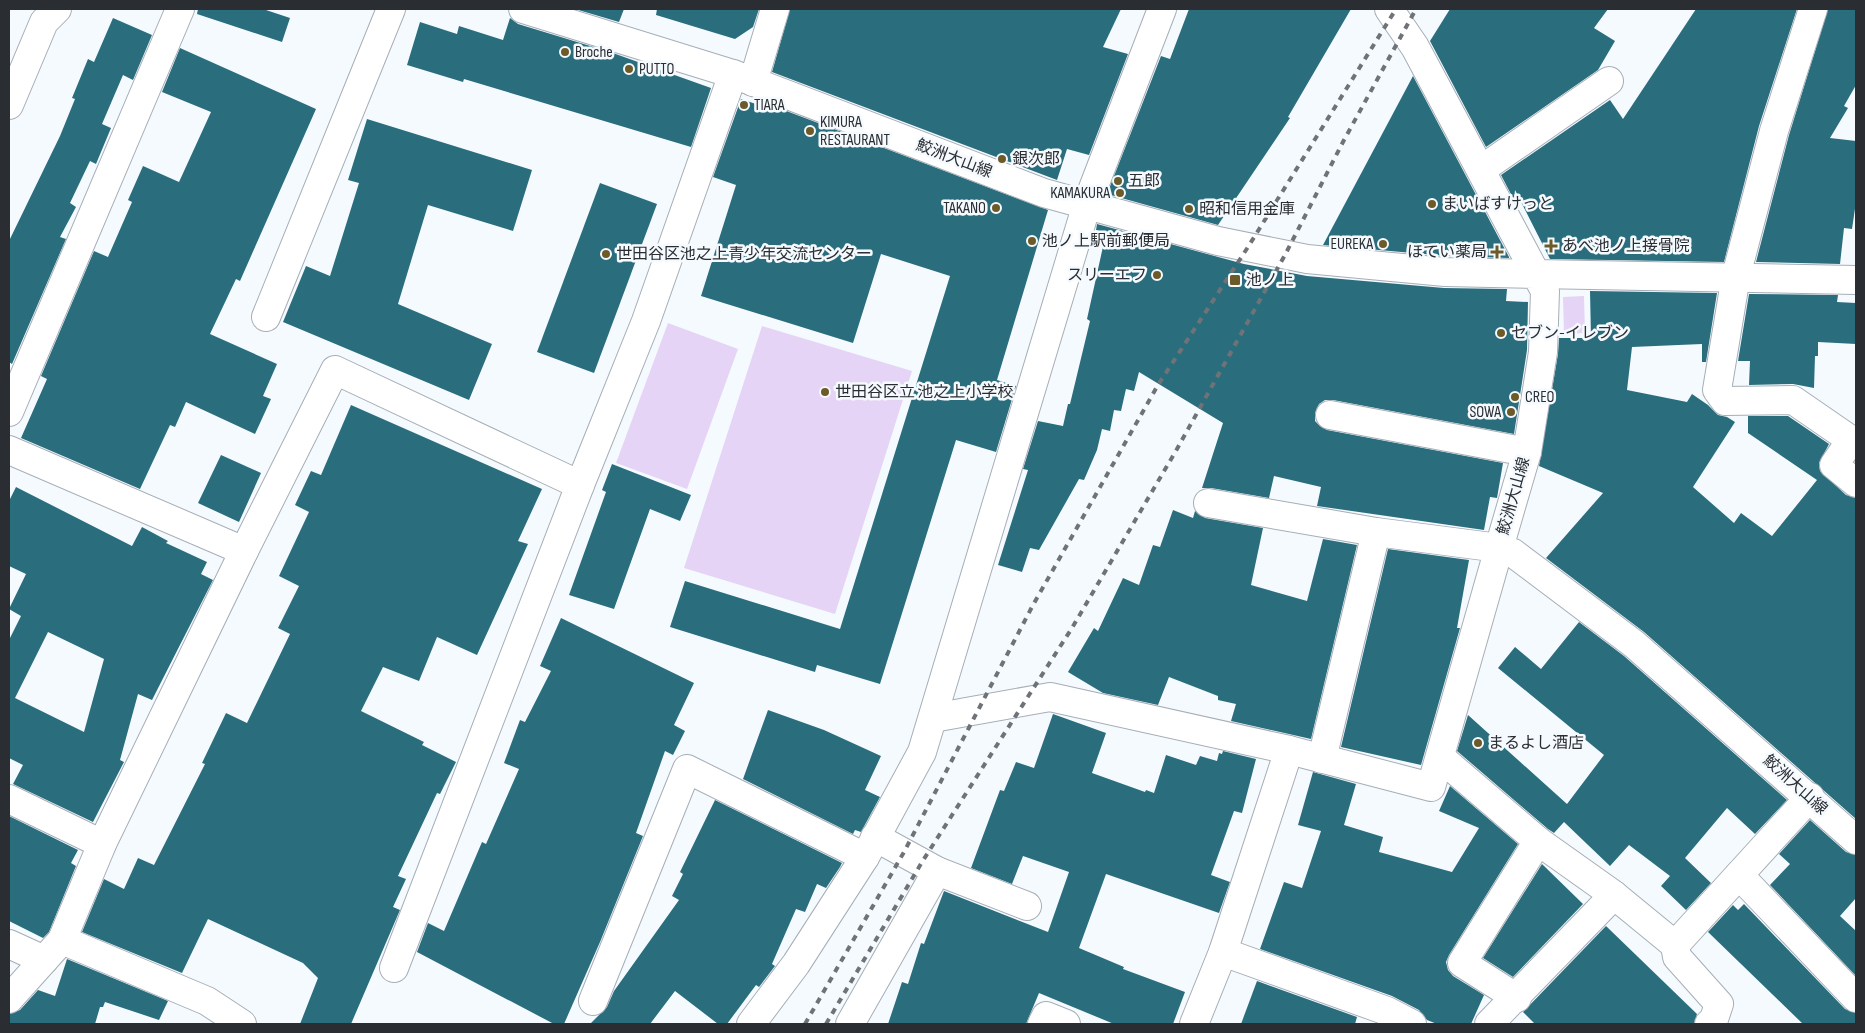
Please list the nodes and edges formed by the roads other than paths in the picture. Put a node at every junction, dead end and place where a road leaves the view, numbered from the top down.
1 (57, 9) edge
2 (180, 9) edge
3 (391, 9) edge
4 (522, 9) edge
5 (775, 9) edge
6 (1162, 9) edge
7 (1389, 9) edge
8 (1813, 9) edge
9 (743, 78) junction
10 (1609, 81) dead end
11 (9, 104) edge
12 (1482, 169) junction
13 (1087, 204) junction
14 (1536, 274) junction
15 (1736, 276) junction
16 (1856, 280) edge
17 (266, 317) dead end
18 (9, 412) edge
19 (1330, 415) dead end
20 (9, 450) edge
21 (1527, 452) junction
22 (1856, 483) edge
23 (580, 485) junction
24 (1208, 503) dead end
25 (1376, 532) junction
26 (1499, 548) junction
27 (244, 551) junction
28 (933, 718) junction
29 (1289, 750) junction
30 (1441, 758) junction
31 (1322, 759) junction
32 (1810, 797) junction
33 (9, 799) edge
34 (1856, 840) edge
35 (1538, 841) junction
36 (102, 844) junction
37 (870, 847) junction
38 (937, 871) junction
39 (1739, 875) junction
40 (1614, 895) junction
41 (1027, 906) dead end
42 (9, 944) edge
43 (1675, 945) junction
44 (53, 950) junction
45 (1223, 952) junction
46 (394, 968) dead end
47 (1517, 998) junction
48 (1856, 998) edge
49 (9, 999) edge
50 (593, 1001) dead end
51 (242, 1024) edge
52 (751, 1024) edge
53 (850, 1024) edge
54 (1042, 1024) edge
55 (1066, 1024) edge
56 (1194, 1024) edge
57 (1412, 1024) edge
58 (1489, 1024) edge
59 (1709, 1024) edge

1 - 11 street
2 - 18 street
3 - 17 street
4 - 9 street, 鮫洲大山線
5 - 9 street
6 - 13 street
7 - 12 street, 鮫洲大山線
8 - 15 street
9 - 13 street, 鮫洲大山線
9 - 23 street
10 - 12 street
12 - 14 street, 鮫洲大山線
13 - 14 street, 鮫洲大山線
13 - 28 street
14 - 15 street
14 - 21 street, 鮫洲大山線
15 - 16 street
15 - 22 street
19 - 21 street
20 - 27 street
21 - 26 street, 鮫洲大山線
23 - 27 street
23 - 46 street
24 - 25 street
25 - 26 street
25 - 31 street
26 - 30 street
26 - 32 street, 鮫洲大山線
27 - 36 street
28 - 29 street
28 - 37 street
29 - 31 street
29 - 45 street
30 - 31 street
30 - 35 street
32 - 34 street, 鮫洲大山線
32 - 39 street
33 - 36 street
35 - 40 street
35 - 47 street
36 - 44 street
37 - 38 street
37 - 50 street
37 - 52 street
38 - 41 street
38 - 53 street
39 - 43 street
39 - 48 street
40 - 43 street
40 - 47 street
42 - 44 street
43 - 59 street
44 - 49 street
44 - 51 street
45 - 56 street
45 - 57 street
47 - 58 street
54 - 55 street

